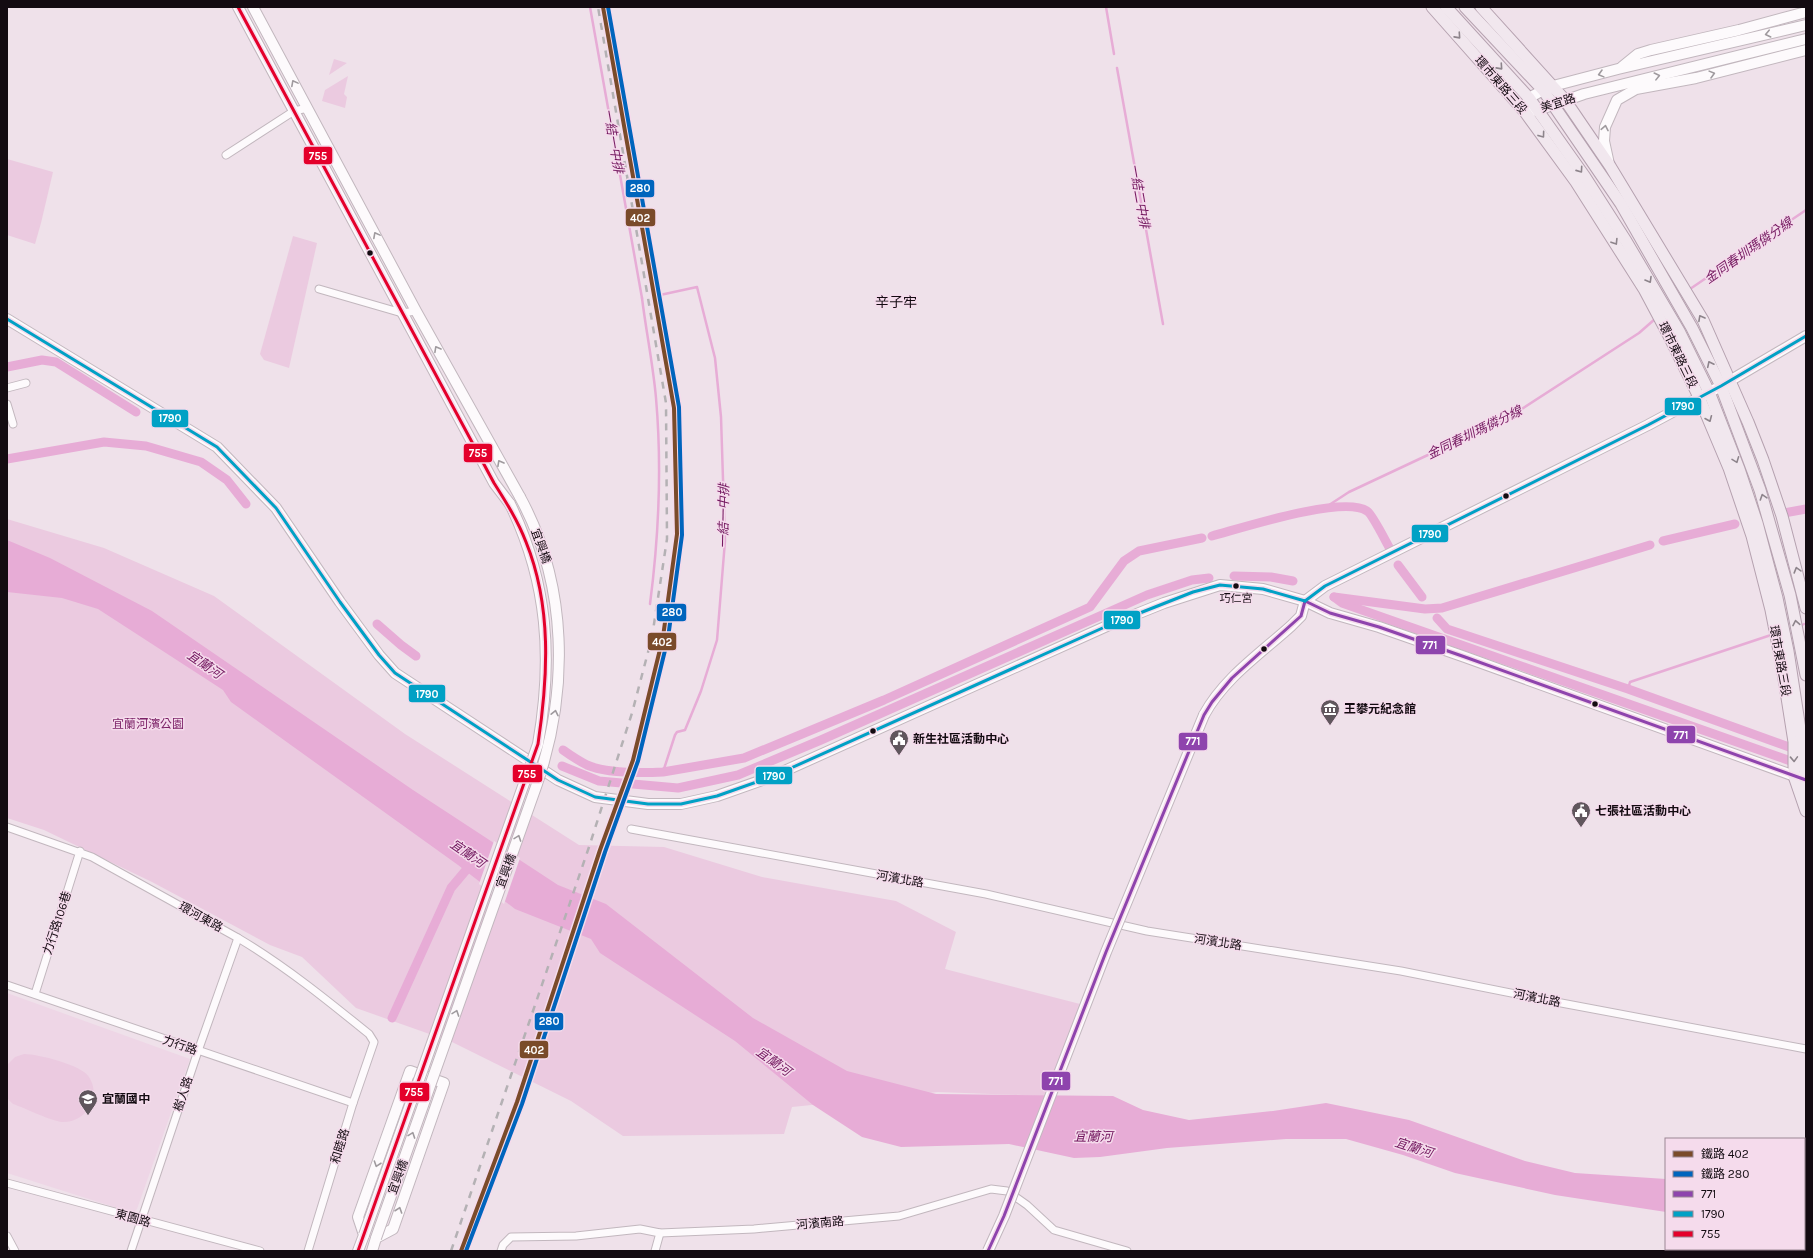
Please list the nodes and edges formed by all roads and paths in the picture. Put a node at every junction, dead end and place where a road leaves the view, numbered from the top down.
1 (238, 7) edge
2 (253, 7) edge
3 (1432, 7) edge
4 (1446, 7) edge
5 (1465, 7) edge
6 (1481, 7) edge
7 (1806, 12) edge
8 (1806, 25) edge
9 (1806, 39) edge
10 (1806, 50) edge
11 (1618, 69) junction
12 (1626, 84) junction
13 (1548, 88) junction
14 (1529, 98) junction
15 (1565, 100) junction
16 (1617, 100) junction
17 (1552, 104) junction
18 (308, 108) junction
19 (1538, 110) junction
20 (294, 111) junction
21 (1525, 112) junction
22 (226, 155) dead end
23 (1610, 166) junction
24 (1621, 184) junction
25 (1637, 230) junction
26 (319, 289) dead end
27 (416, 311) junction
28 (402, 313) junction
29 (7, 320) edge
30 (1806, 336) edge
31 (26, 383) dead end
32 (1725, 384) junction
33 (7, 388) edge
34 (1704, 395) junction
35 (7, 404) edge
36 (12, 424) dead end
37 (1305, 601) junction
38 (1806, 608) edge
39 (1806, 675) edge
40 (1798, 742) junction
41 (1794, 776) junction
42 (1806, 782) edge
43 (1806, 811) edge
44 (7, 827) edge
45 (631, 829) dead end
46 (80, 851) junction
47 (238, 938) junction
48 (7, 984) edge
49 (35, 994) junction
50 (374, 1042) joint
51 (1806, 1049) edge
52 (198, 1051) junction
53 (404, 1088) junction
54 (438, 1100) junction
55 (353, 1103) junction
56 (7, 1183) edge
57 (141, 1220) junction
58 (660, 1233) junction
59 (364, 1235) junction
60 (7, 1236) edge
61 (376, 1238) junction
62 (15, 1251) edge
63 (131, 1251) edge
64 (260, 1251) edge
65 (308, 1251) edge
66 (358, 1251) edge
67 (372, 1251) edge
68 (500, 1251) edge
69 (655, 1251) edge
70 (988, 1251) edge
71 (1127, 1251) edge

1 - 20 street, 宜興橋
18 -> 2 street, 宜興橋
3 -> 21 main road, 環市東路三段
4 -> 14 main road, 環市東路三段
5 - 13 main road, 環市東路三段
6 - 13 main road, 環市東路三段
7 - 11 street, 美宜路
8 -> 11 street, 美宜路
12 -> 9 street, 美宜路
16 -> 10 street
11 -> 13 street, 美宜路
12 - 15 street, 美宜路
12 - 16 street
13 - 14 street, 美宜路
13 - 15 main road, 環市東路三段
13 - 17 main road, 環市東路三段
14 - 19 main road, 環市東路三段
14 - 21 street, 美宜路
15 - 17 street, 美宜路
15 - 23 main road, 環市東路三段
23 -> 16 street
17 - 19 street, 美宜路
17 - 25 main road, 環市東路三段
18 - 20 street
27 -> 18 street, 宜興橋
19 - 21 street, 美宜路
19 -> 34 main road, 環市東路三段
20 - 22 street
20 - 28 street, 宜興橋
21 -> 34 main road, 環市東路三段
23 - 24 main road, 環市東路三段
24 - 25 main road
32 -> 24 main road, 環市東路三段
32 -> 25 main road, 環市東路三段
26 - 28 street
27 - 28 street
61 -> 27 street, 宜興橋, bridge
28 - 59 street, 宜興橋, bridge
29 - 37 street
30 - 32 street
31 - 33 street
32 - 34 street
38 -> 32 main road, 環市東路三段
39 -> 32 main road, 環市東路三段
34 - 37 street
34 -> 40 main road, 環市東路三段
35 - 36 street
37 - 41 street
37 - 70 street, bridge
40 -> 41 main road, 環市東路三段
40 - 42 main road, 環市東路三段
41 - 42 street
41 - 43 main road, 環市東路三段
44 - 46 street, 環河東路
45 - 51 street, 河濱北路
46 - 47 street, 環河東路
46 - 49 street, 力行路106巷
47 - 50 street, 環河東路
47 - 52 street, 樹人路
48 - 49 street, 力行路
49 - 52 street, 力行路
50 - 55 street, 和睦路
52 - 55 street, 力行路
52 - 57 street, 樹人路
53 - 54 street
53 - 54 street
53 -> 59 street
61 -> 54 street
55 - 65 street, 和睦路
56 - 57 street, 東園路
57 - 63 street, 樹人路
57 - 64 street, 東園路
58 - 68 street, 河濱南路
58 - 69 street
58 - 71 street, 河濱南路
59 - 66 street, 宜興橋
60 - 62 street
61 - 67 street, 宜興橋

